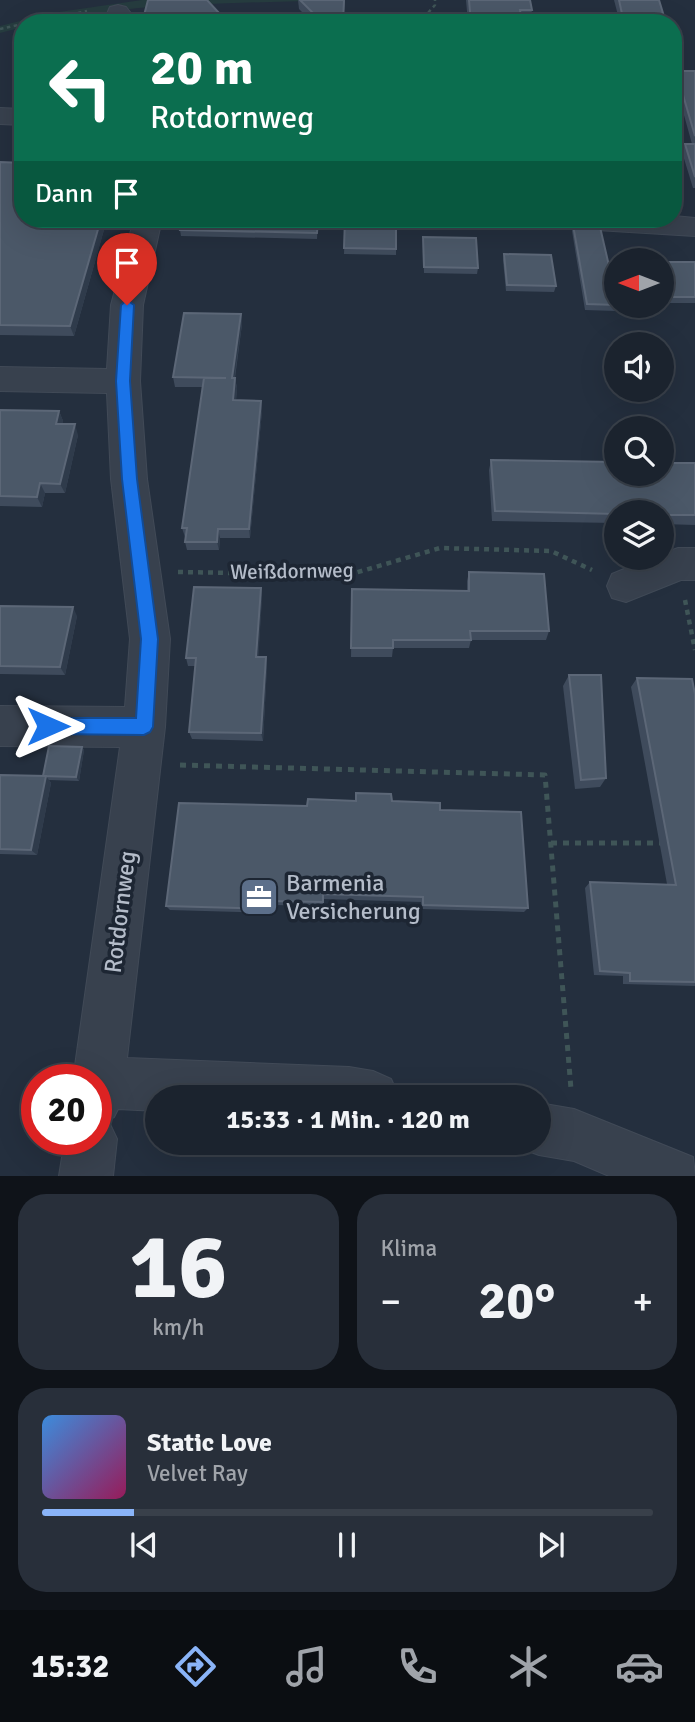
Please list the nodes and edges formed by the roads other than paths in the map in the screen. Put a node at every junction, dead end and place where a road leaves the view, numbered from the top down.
1 (146, 228) edge
2 (0, 379) edge
3 (123, 381) junction
4 (687, 564) edge
5 (626, 586) road end
6 (0, 726) edge
7 (144, 727) junction
8 (100, 1064) edge
9 (112, 1091) edge
10 (145, 1091) edge
11 (557, 1132) edge
12 (89, 1155) edge
13 (86, 1176) edge
14 (674, 1176) edge

1 - 3 street, Rotdornweg
2 - 3 street
3 - 7 street, Rotdornweg
4 - 5 street
6 - 7 street
7 - 8 street, Rotdornweg
9 - 10 street
11 - 14 street
12 - 13 street

